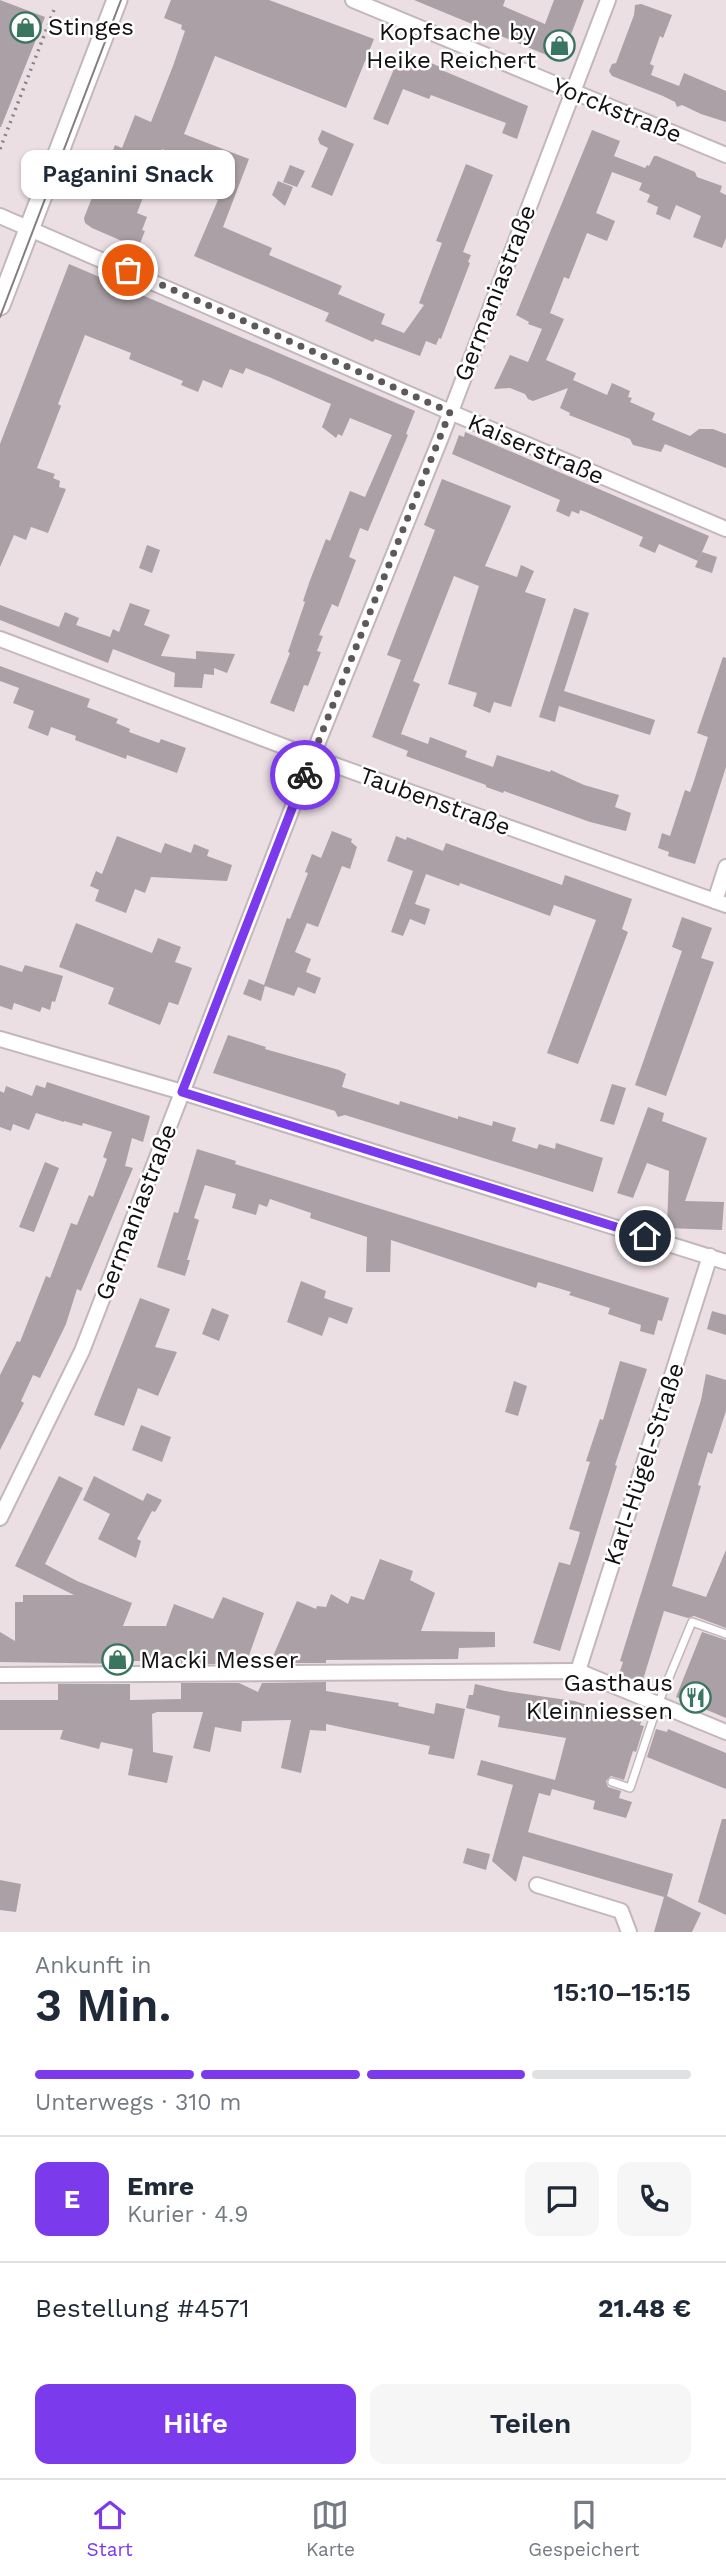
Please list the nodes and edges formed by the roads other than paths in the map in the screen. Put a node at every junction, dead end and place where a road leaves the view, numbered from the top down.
1 (117, 0) edge
2 (353, 0) edge
3 (608, 0) edge
4 (572, 92) junction
5 (726, 155) edge
6 (0, 216) edge
7 (30, 227) junction
8 (0, 305) edge
9 (450, 412) junction
10 (726, 529) edge
11 (0, 639) edge
12 (312, 757) junction
13 (726, 867) edge
14 (720, 903) edge
15 (0, 1039) edge
16 (182, 1092) junction
17 (710, 1256) junction
18 (726, 1262) edge
19 (0, 1518) edge
20 (726, 1634) edge
21 (578, 1671) junction
22 (0, 1675) edge
23 (659, 1704) junction
24 (726, 1732) edge
25 (612, 1782) dead end
26 (537, 1885) dead end
27 (629, 1932) edge

1 - 7 main road
2 - 4 street, Yorckstraße
3 - 4 street, Germaniastraße
4 - 5 street, Yorckstraße
4 - 9 street, Germaniastraße
6 - 7 street, Kaiserstraße
7 - 8 main road
7 - 9 street, Kaiserstraße
9 - 10 street, Kaiserstraße
9 - 12 street, Germaniastraße
11 - 12 street, Taubenstraße
12 - 14 street, Taubenstraße
12 - 16 street, Germaniastraße
13 - 14 street
15 - 16 street
16 - 17 street
16 - 19 street, Germaniastraße
17 - 18 street
17 - 21 street, Karl-Hügel-Straße
20 - 23 lane
21 - 22 street
21 - 23 street
23 - 24 street
23 - 25 lane
26 - 27 street

